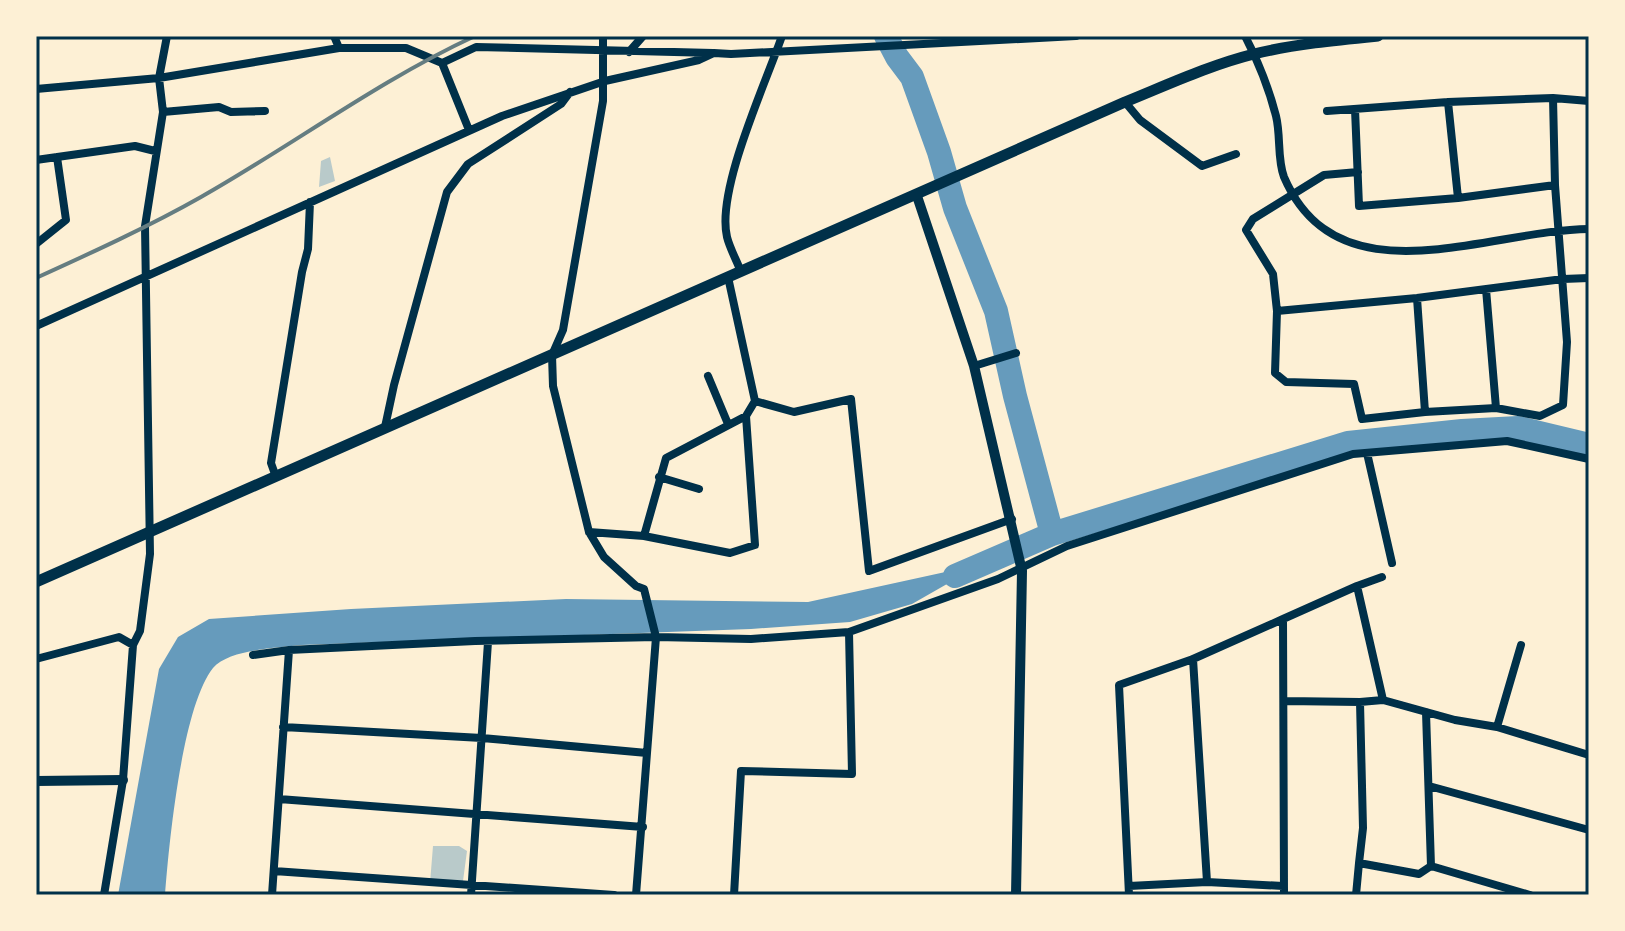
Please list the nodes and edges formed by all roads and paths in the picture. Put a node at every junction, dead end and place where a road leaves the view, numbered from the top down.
1 (167, 36) edge
2 (334, 36) edge
3 (603, 36) edge
4 (643, 36) edge
5 (782, 36) edge
6 (1076, 36) edge
7 (1245, 36) edge
8 (1378, 36) edge
9 (339, 48) junction
10 (603, 50) junction
11 (777, 51) junction
12 (629, 52) junction
13 (714, 53) junction
14 (1254, 54) junction
15 (442, 63) junction
16 (159, 78) junction
17 (605, 81) junction
18 (36, 89) edge
19 (571, 92) junction
20 (1553, 98) junction
21 (1589, 101) edge
22 (1125, 102) junction
23 (1448, 102) junction
24 (1355, 109) junction
25 (265, 111) dead end
26 (1327, 111) dead end
27 (163, 112) junction
28 (469, 130) junction
29 (155, 151) junction
30 (1236, 154) dead end
31 (57, 157) junction
32 (36, 160) edge
33 (1358, 172) junction
34 (1555, 185) junction
35 (1293, 195) junction
36 (917, 196) junction
37 (1458, 198) junction
38 (310, 202) junction
39 (1560, 229) junction
40 (1589, 229) edge
41 (36, 244) edge
42 (741, 272) junction
43 (728, 277) junction
44 (145, 278) junction
45 (1589, 278) edge
46 (1563, 279) junction
47 (1486, 289) junction
48 (1417, 298) junction
49 (1277, 311) junction
50 (36, 326) edge
51 (1016, 353) dead end
52 (552, 355) junction
53 (974, 366) junction
54 (708, 376) dead end
55 (755, 401) junction
56 (1496, 408) junction
57 (1425, 412) junction
58 (746, 416) junction
59 (728, 424) junction
60 (385, 427) junction
61 (1367, 453) junction
62 (1589, 459) edge
63 (276, 477) junction
64 (659, 477) junction
65 (699, 489) dead end
66 (1013, 524) junction
67 (589, 532) junction
68 (149, 534) junction
69 (644, 536) junction
70 (1392, 563) dead end
71 (1382, 577) dead end
72 (36, 582) edge
73 (1357, 586) junction
74 (1283, 619) junction
75 (849, 632) junction
76 (656, 637) junction
77 (488, 642) junction
78 (133, 645) junction
79 (1521, 645) dead end
80 (289, 650) junction
81 (253, 655) dead end
82 (36, 659) edge
83 (1193, 659) junction
84 (1383, 700) junction
85 (1285, 701) junction
86 (1360, 702) junction
87 (1426, 712) junction
88 (283, 727) junction
89 (1497, 727) junction
90 (482, 738) junction
91 (647, 753) junction
92 (1589, 755) edge
93 (123, 780) junction
94 (36, 781) edge
95 (1429, 786) junction
96 (279, 799) junction
97 (477, 813) junction
98 (643, 827) junction
99 (1589, 830) edge
100 (1359, 863) junction
101 (1431, 866) junction
102 (274, 871) junction
103 (1207, 882) junction
104 (471, 890) edge
105 (1284, 890) edge
106 (1129, 891) edge
107 (104, 895) edge
108 (272, 895) edge
109 (614, 895) edge
110 (636, 895) edge
111 (734, 895) edge
112 (1016, 895) edge
113 (1356, 895) edge
114 (1530, 895) edge

1 - 16 street
2 - 9 street
3 - 10 street
4 - 12 street
5 - 11 street
6 - 11 street
7 - 14 street
8 - 14 main road
9 - 15 street
9 - 16 street
10 - 12 street
10 - 15 street
10 - 17 street
11 - 13 street
11 - 42 street
12 - 13 street
13 - 17 street
14 - 22 main road
14 - 35 street
15 - 28 street
16 - 18 street
16 - 27 street
17 - 19 street
17 - 52 street
19 - 28 street
19 - 60 street
20 - 21 street
20 - 23 street
20 - 34 street
22 - 30 street
22 - 36 main road
23 - 24 street
23 - 37 street
24 - 26 street
24 - 33 street
25 - 27 street
27 - 29 street
28 - 38 street
29 - 31 street
29 - 44 street
31 - 32 street
31 - 41 street
33 - 35 street
33 - 37 street
34 - 37 street
34 - 39 street
35 - 39 street
35 - 49 street
36 - 42 main road
36 - 53 street
38 - 44 street
38 - 63 street
39 - 40 street
39 - 46 street
42 - 43 main road
43 - 52 main road
43 - 55 street
44 - 50 street
44 - 68 street
45 - 46 street
46 - 47 street
46 - 56 street
47 - 48 street
47 - 56 street
48 - 49 street
48 - 57 street
49 - 57 street
51 - 53 street
52 - 60 main road
52 - 67 street
53 - 66 street
54 - 59 street
55 - 58 street
55 - 66 street
56 - 57 street
58 - 59 street
58 - 69 street
59 - 64 street
60 - 63 main road
61 - 62 street
61 - 70 street
61 - 75 street
63 - 68 main road
64 - 65 street
64 - 69 street
66 - 112 street
67 - 69 street
67 - 76 street
68 - 72 main road
68 - 78 street
71 - 73 street
73 - 74 street
73 - 84 street
74 - 83 street
74 - 85 street
75 - 76 street
75 - 111 street
76 - 77 street
76 - 91 street
77 - 80 street
77 - 90 street
78 - 82 street
78 - 93 street
79 - 89 street
80 - 81 street
80 - 88 street
83 - 103 street
83 - 106 street
84 - 86 street
84 - 87 street
85 - 86 street
85 - 105 street
86 - 100 street
87 - 89 street
87 - 95 street
88 - 90 street
88 - 96 street
89 - 92 street
90 - 91 street
90 - 97 street
91 - 98 street
93 - 94 street
93 - 107 street
95 - 99 street
95 - 101 street
96 - 97 street
96 - 102 street
97 - 98 street
97 - 104 street
98 - 110 street
100 - 101 street
100 - 113 street
101 - 114 street
102 - 104 street
102 - 108 street
103 - 105 street
103 - 106 street
104 - 109 street

